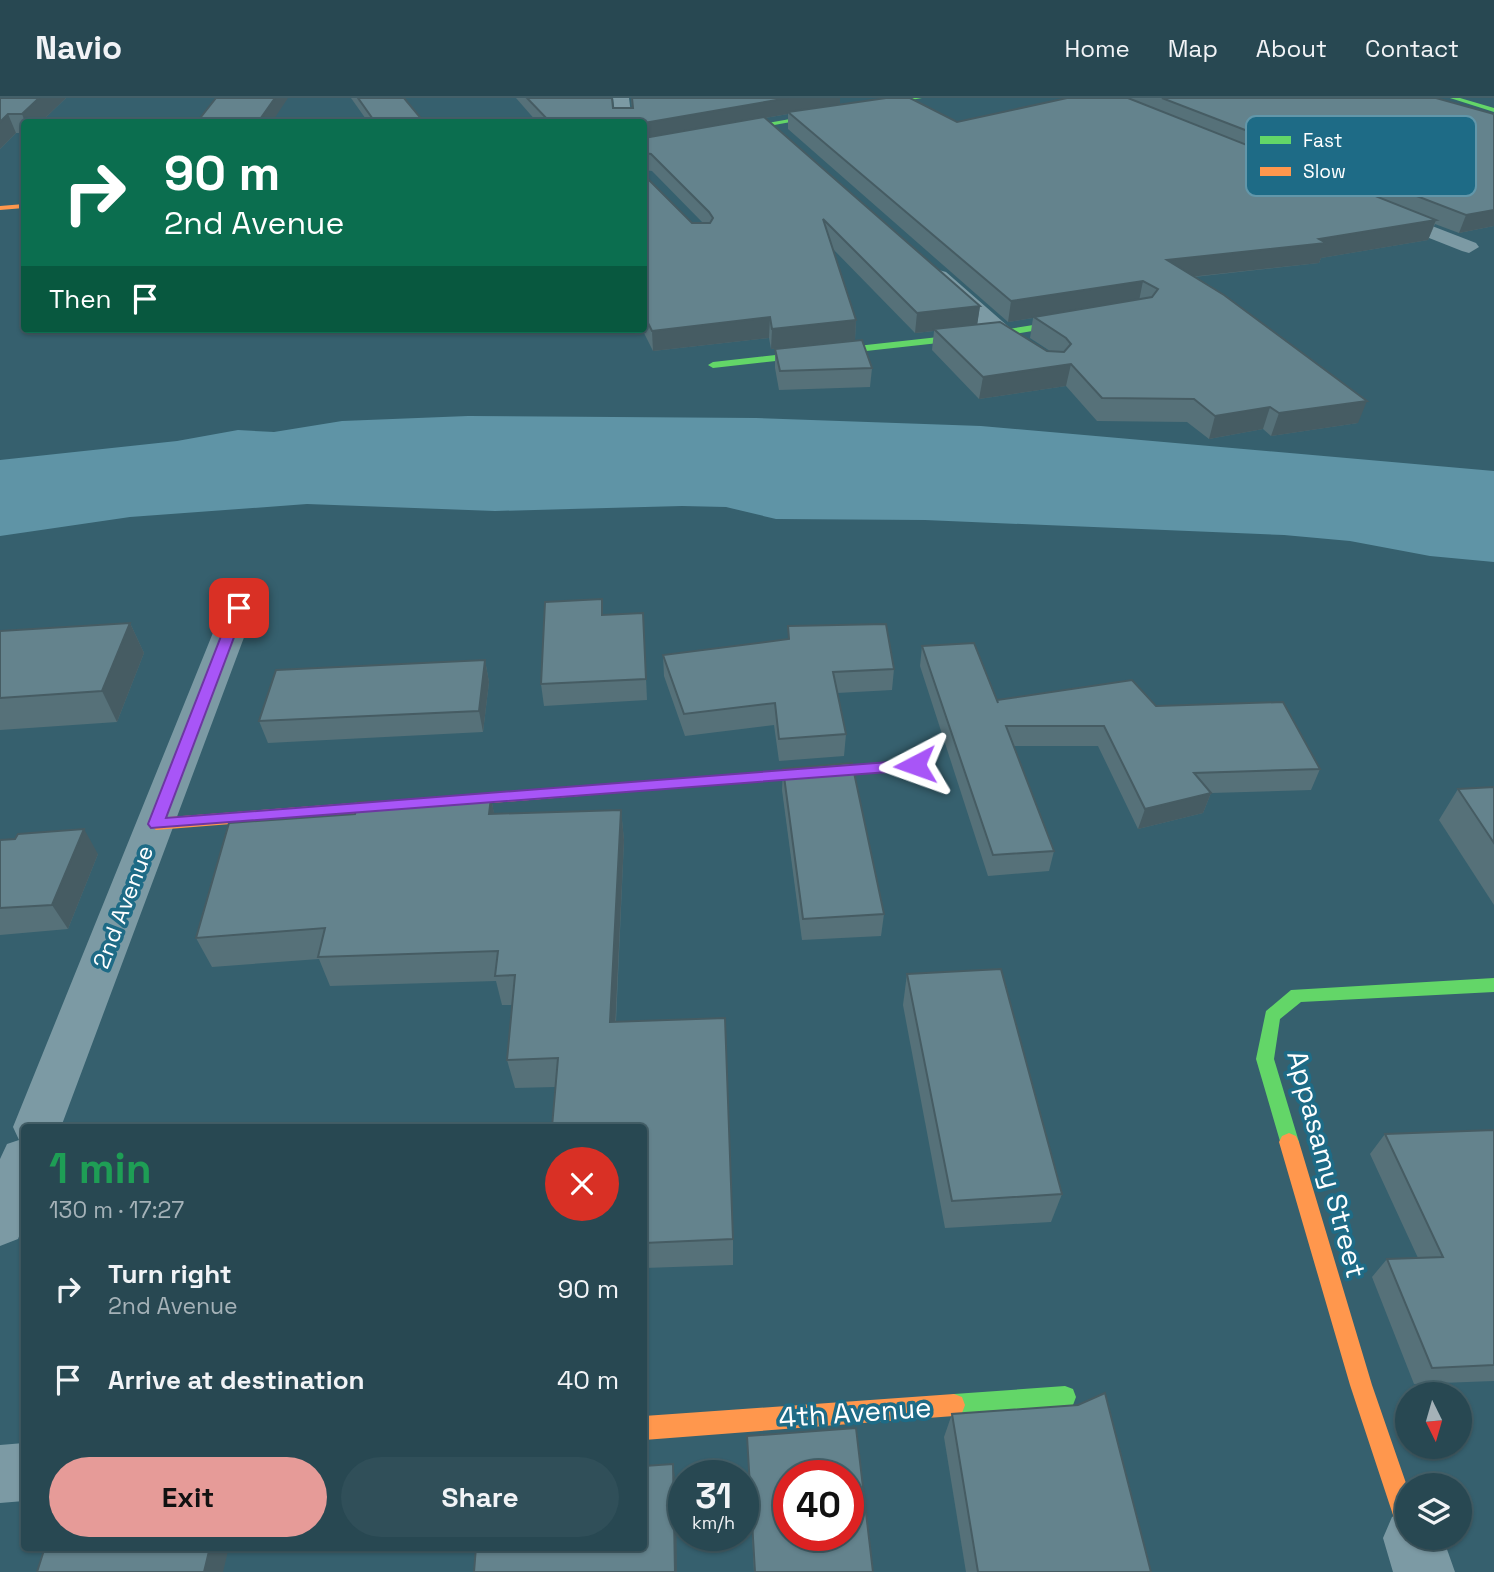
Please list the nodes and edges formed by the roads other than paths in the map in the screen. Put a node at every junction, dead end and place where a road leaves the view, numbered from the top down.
1 (621, 98) edge
2 (888, 98) edge
3 (919, 98) edge
4 (1453, 98) edge
5 (1484, 98) edge
6 (1494, 101) edge
7 (1494, 110) edge
8 (624, 119) edge
9 (770, 126) junction
10 (647, 139) edge
11 (790, 144) edge
12 (647, 146) edge
13 (21, 196) edge
14 (0, 198) edge
15 (21, 206) edge
16 (0, 208) edge
17 (1369, 208) edge
18 (1469, 247) dead end
19 (921, 261) edge
20 (1098, 317) edge
21 (1002, 332) junction
22 (713, 365) dead end
23 (1052, 366) edge
24 (239, 608) dead end
25 (915, 765) dead end
26 (156, 824) junction
27 (1494, 985) edge
28 (38, 1124) edge
29 (21, 1168) edge
30 (0, 1222) edge
31 (1065, 1397) dead end
32 (647, 1427) edge
33 (21, 1472) edge
34 (0, 1474) edge
35 (1395, 1486) edge
36 (1417, 1550) edge
37 (1424, 1572) edge

1 - 8 street
2 - 10 street
3 - 9 street
4 - 7 street
5 - 6 street
9 - 11 street
9 - 12 street
13 - 14 street
15 - 16 street
17 - 18 street
19 - 21 street
20 - 21 street
21 - 22 street
21 - 23 street
24 - 26 street, 2nd Avenue
25 - 26 street
26 - 28 street, 2nd Avenue
27 - 35 street, Appasamy Street
29 - 30 street
31 - 32 street, 4th Avenue
33 - 34 street
36 - 37 street

